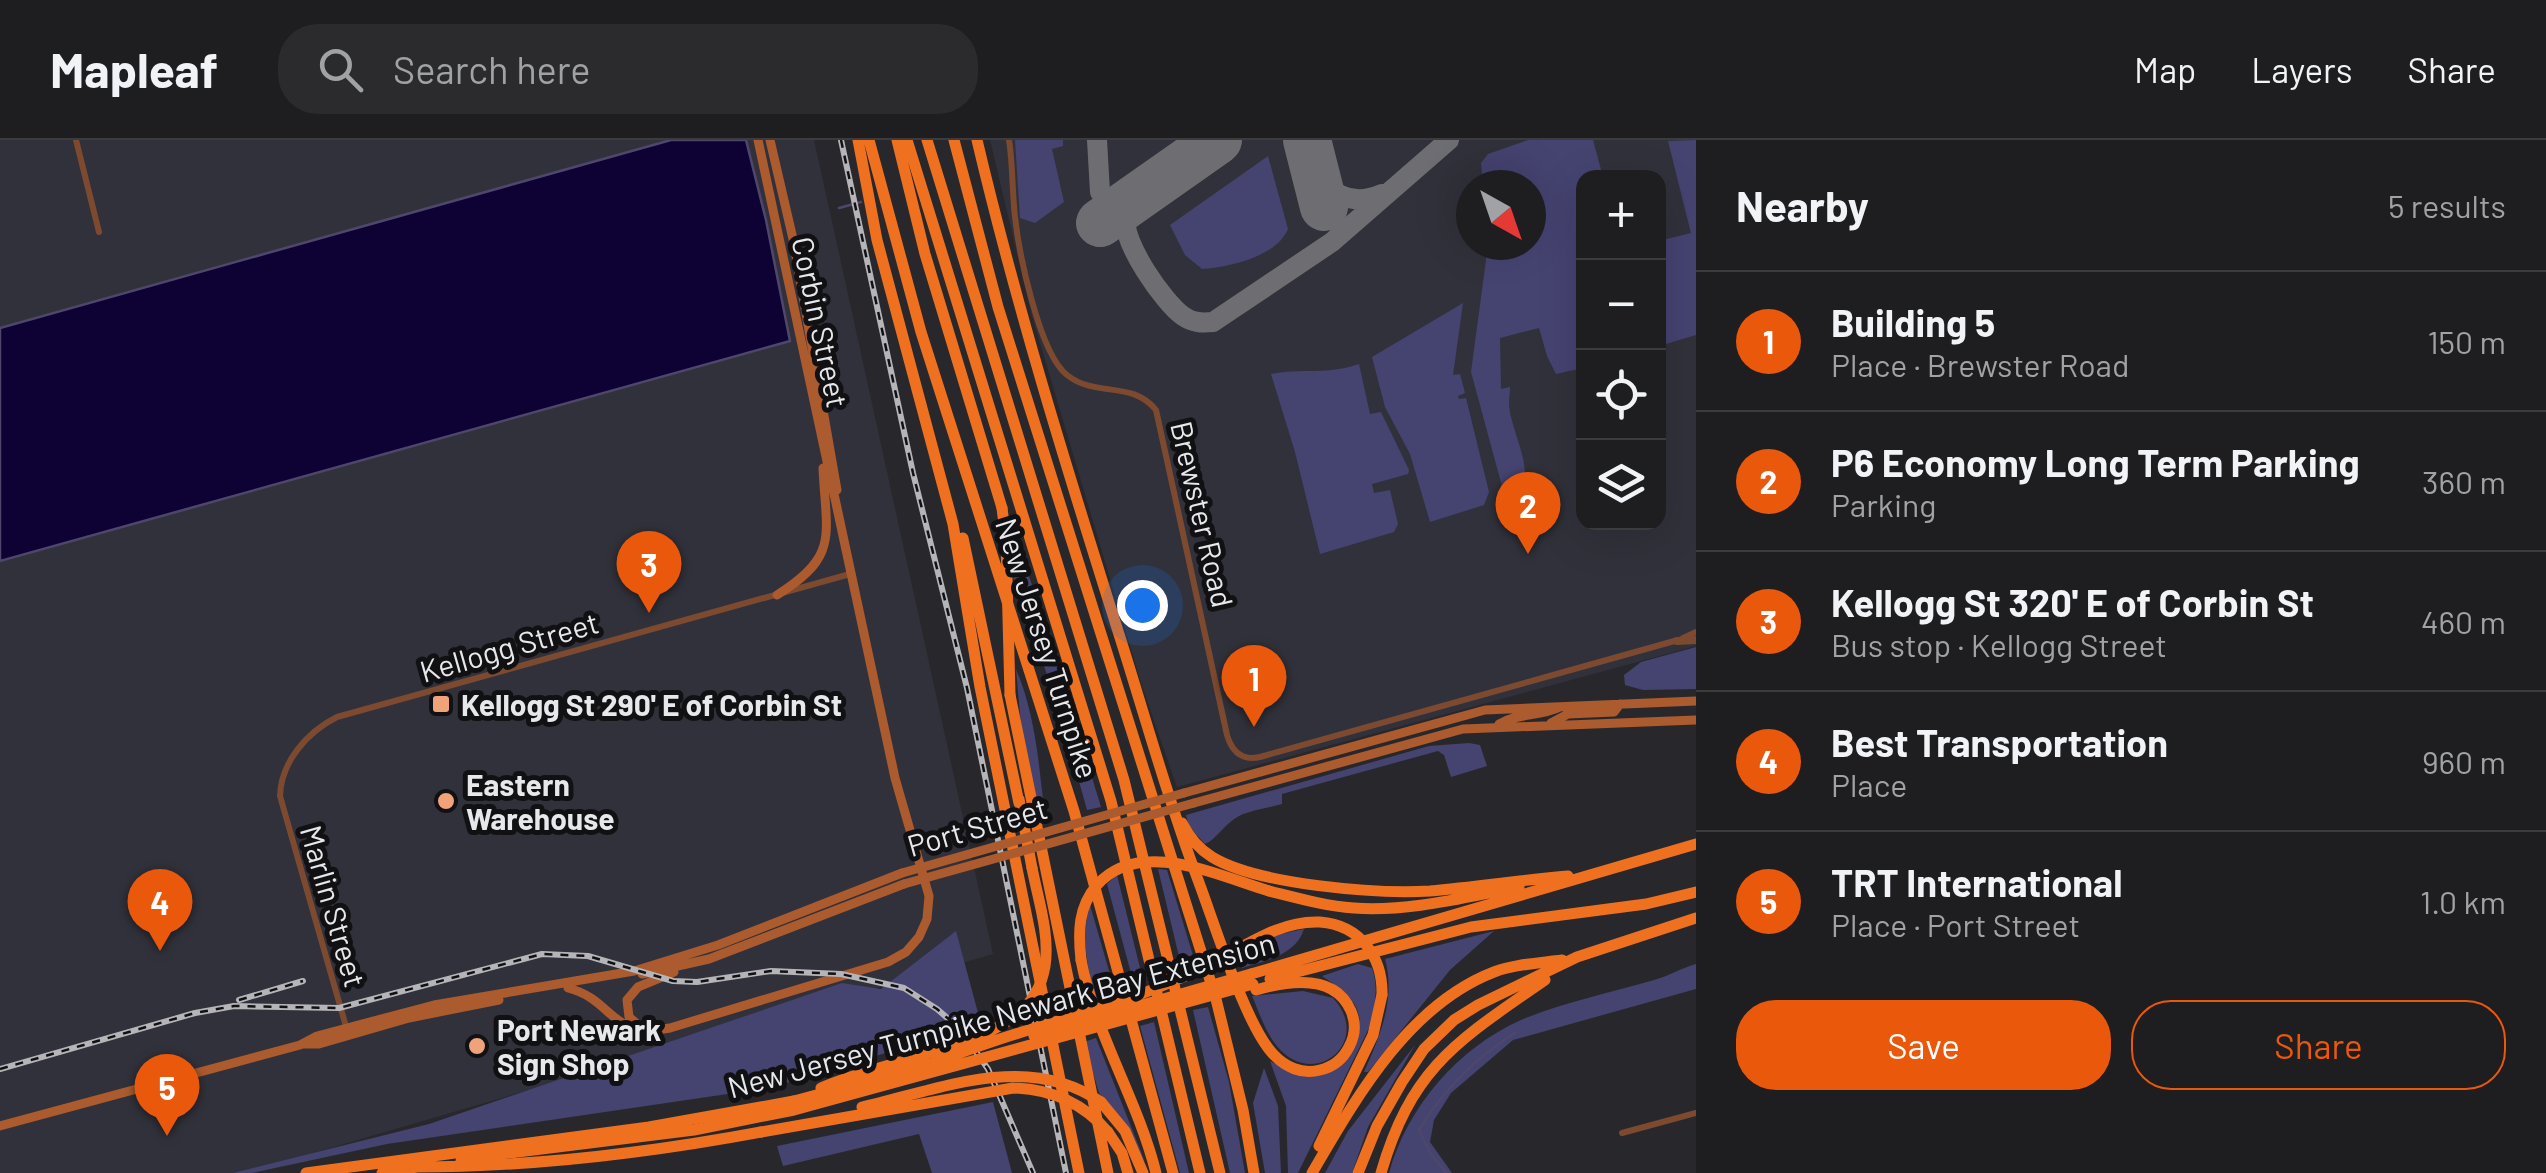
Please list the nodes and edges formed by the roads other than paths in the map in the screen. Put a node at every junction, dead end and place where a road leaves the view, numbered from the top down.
1 (76, 140) edge
2 (758, 140) edge
3 (770, 140) edge
4 (858, 140) edge
5 (869, 140) edge
6 (897, 140) edge
7 (908, 140) edge
8 (928, 140) edge
9 (954, 140) edge
10 (977, 140) edge
11 (984, 140) edge
12 (1008, 140) edge
13 (99, 232) dead end
14 (1002, 238) junction
15 (822, 445) junction
16 (934, 446) junction
17 (838, 513) junction
18 (850, 574) junction
19 (777, 595) junction
20 (1696, 636) edge
21 (1677, 640) joint
22 (1010, 695) junction
23 (1696, 702) edge
24 (1620, 704) junction
25 (1564, 706) junction
26 (1696, 720) edge
27 (1549, 724) junction
28 (1496, 726) junction
29 (280, 796) joint
30 (1171, 800) junction
31 (1019, 803) junction
32 (1696, 844) edge
33 (1597, 874) junction
34 (903, 879) junction
35 (1696, 892) edge
36 (1696, 918) edge
37 (1577, 957) junction
38 (709, 960) junction
39 (638, 972) junction
40 (1254, 982) junction
41 (568, 988) junction
42 (532, 991) junction
43 (348, 1031) junction
44 (652, 1032) junction
45 (932, 1064) junction
46 (794, 1100) junction
47 (1696, 1113) edge
48 (0, 1126) edge
49 (761, 1132) junction
50 (1622, 1134) dead end
51 (501, 1150) junction
52 (416, 1168) junction
53 (306, 1173) edge
54 (382, 1173) edge
55 (1078, 1173) edge
56 (1108, 1173) edge
57 (1128, 1173) edge
58 (1143, 1173) edge
59 (1156, 1173) edge
60 (1172, 1173) edge
61 (1200, 1173) edge
62 (1220, 1173) edge
63 (1254, 1173) edge
64 (1310, 1173) edge
65 (1358, 1173) edge
66 (1381, 1173) edge

1 - 13 street
2 - 15 main road, Corbin Street
3 - 17 main road, Corbin Street
4 - 16 highway
5 - 60 highway, New Jersey Turnpike
6 - 22 highway, bridge
7 - 61 highway, New Jersey Turnpike
8 - 62 highway, New Jersey Turnpike
9 - 63 highway, New Jersey Turnpike
10 - 14 highway
11 - 14 highway
12 - 21 street, Brewster Road
14 - 30 highway
15 - 17 main road, Corbin Street
15 - 19 main road
16 - 31 highway
16 - 55 highway
17 - 18 main road, Corbin Street
18 - 19 street, Kellogg Street
18 - 44 main road, Corbin Street
19 - 29 street, Kellogg Street
20 - 21 street
22 - 31 highway
22 - 56 highway
23 - 24 main road, Port Street
24 - 25 main road, Port Street
24 - 27 main road
25 - 28 main road
25 - 34 main road, Port Street, bridge
26 - 27 main road, Port Street
27 - 28 main road, Port Street
28 - 34 main road, Port Street, bridge
29 - 43 street, Marlin Street
30 - 33 highway
30 - 40 highway
31 - 46 highway, bridge
32 - 33 highway, New Jersey Turnpike Newark Bay Extension
33 - 40 highway, New Jersey Turnpike Newark Bay Extension
33 - 59 highway, bridge
34 - 38 main road, Port Street
34 - 39 main road, Port Street
35 - 40 highway, New Jersey Turnpike Newark Bay Extension
36 - 37 highway
37 - 64 highway
37 - 65 highway
37 - 66 highway
38 - 39 main road, Port Street
38 - 44 main road
39 - 41 main road
39 - 42 main road
40 - 45 highway, New Jersey Turnpike Newark Bay Extension, bridge
40 - 51 highway, New Jersey Turnpike Newark Bay Extension, bridge
41 - 42 main road
41 - 44 main road
42 - 43 main road
43 - 48 main road
45 - 46 highway, New Jersey Turnpike Newark Bay Extension, bridge
45 - 64 highway, bridge
46 - 51 highway, New Jersey Turnpike Newark Bay Extension
47 - 50 street
49 - 52 highway
49 - 57 highway, bridge
49 - 58 highway, bridge
51 - 52 highway, New Jersey Turnpike Newark Bay Extension
51 - 53 highway, New Jersey Turnpike Newark Bay Extension
52 - 54 highway, New Jersey Turnpike Newark Bay Extension

